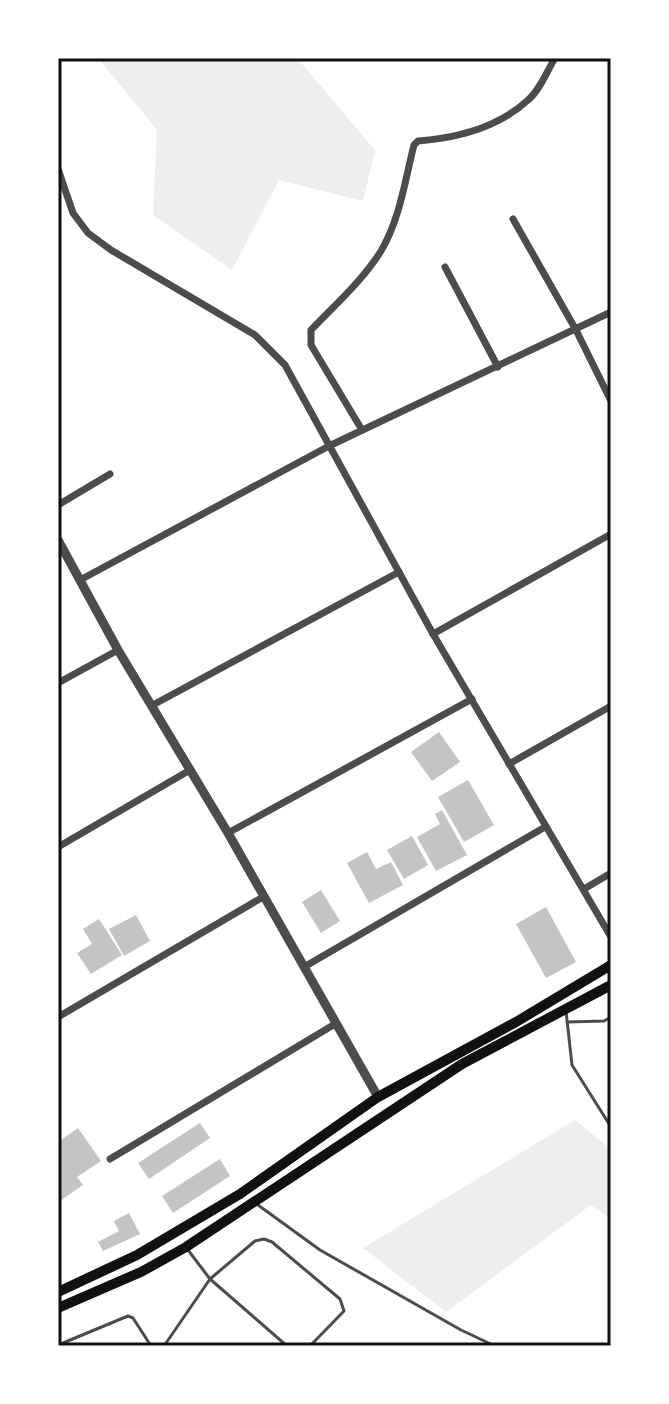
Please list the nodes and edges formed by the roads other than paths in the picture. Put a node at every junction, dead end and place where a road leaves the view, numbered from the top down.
1 (555, 58) edge
2 (58, 169) edge
3 (513, 219) dead end
4 (445, 267) dead end
5 (611, 312) edge
6 (576, 330) junction
7 (498, 367) junction
8 (611, 401) edge
9 (362, 430) junction
10 (329, 446) junction
11 (110, 474) dead end
12 (58, 505) edge
13 (611, 534) edge
14 (58, 540) edge
15 (399, 572) junction
16 (80, 580) junction
17 (433, 634) junction
18 (118, 650) junction
19 (58, 683) edge
20 (472, 699) junction
21 (151, 706) junction
22 (611, 706) edge
23 (509, 764) junction
24 (190, 770) junction
25 (545, 827) junction
26 (228, 833) junction
27 (58, 847) edge
28 (611, 873) edge
29 (584, 889) junction
30 (263, 897) junction
31 (611, 937) edge
32 (611, 965) edge
33 (304, 967) junction
34 (611, 985) edge
35 (566, 1008) junction
36 (58, 1017) edge
37 (611, 1017) edge
38 (567, 1022) junction
39 (335, 1024) junction
40 (378, 1097) junction
41 (611, 1127) edge
42 (110, 1159) dead end
43 (255, 1201) junction
44 (186, 1247) junction
45 (210, 1279) junction
46 (60, 1288) edge
47 (58, 1308) edge
48 (63, 1343) dead end
49 (151, 1346) edge
50 (164, 1346) edge
51 (287, 1346) edge
52 (310, 1346) edge
53 (495, 1346) edge

1 - 9 street
2 - 10 street
3 - 6 street
4 - 7 street
5 - 6 street
6 - 7 street
6 - 8 street
7 - 9 street
9 - 10 street
10 - 15 street
10 - 16 street
11 - 12 street
13 - 17 street
14 - 16 street
15 - 17 street
15 - 21 street
16 - 18 street
17 - 20 street
18 - 19 street
18 - 21 street
20 - 23 street
20 - 26 street
21 - 24 street
22 - 23 street
23 - 25 street
24 - 26 street
24 - 27 street
25 - 29 street
25 - 33 street
26 - 30 street
28 - 29 street
29 - 31 street
30 - 33 street
30 - 36 street
32 - 40 main road
33 - 39 street
34 - 35 main road
35 - 38 lane
35 - 43 main road
37 - 38 lane
38 - 41 lane
39 - 40 street
39 - 42 street
40 - 46 main road
43 - 44 main road
43 - 53 lane
44 - 45 lane
44 - 47 main road
45 - 50 lane
45 - 51 lane
45 - 52 lane
48 - 49 lane

